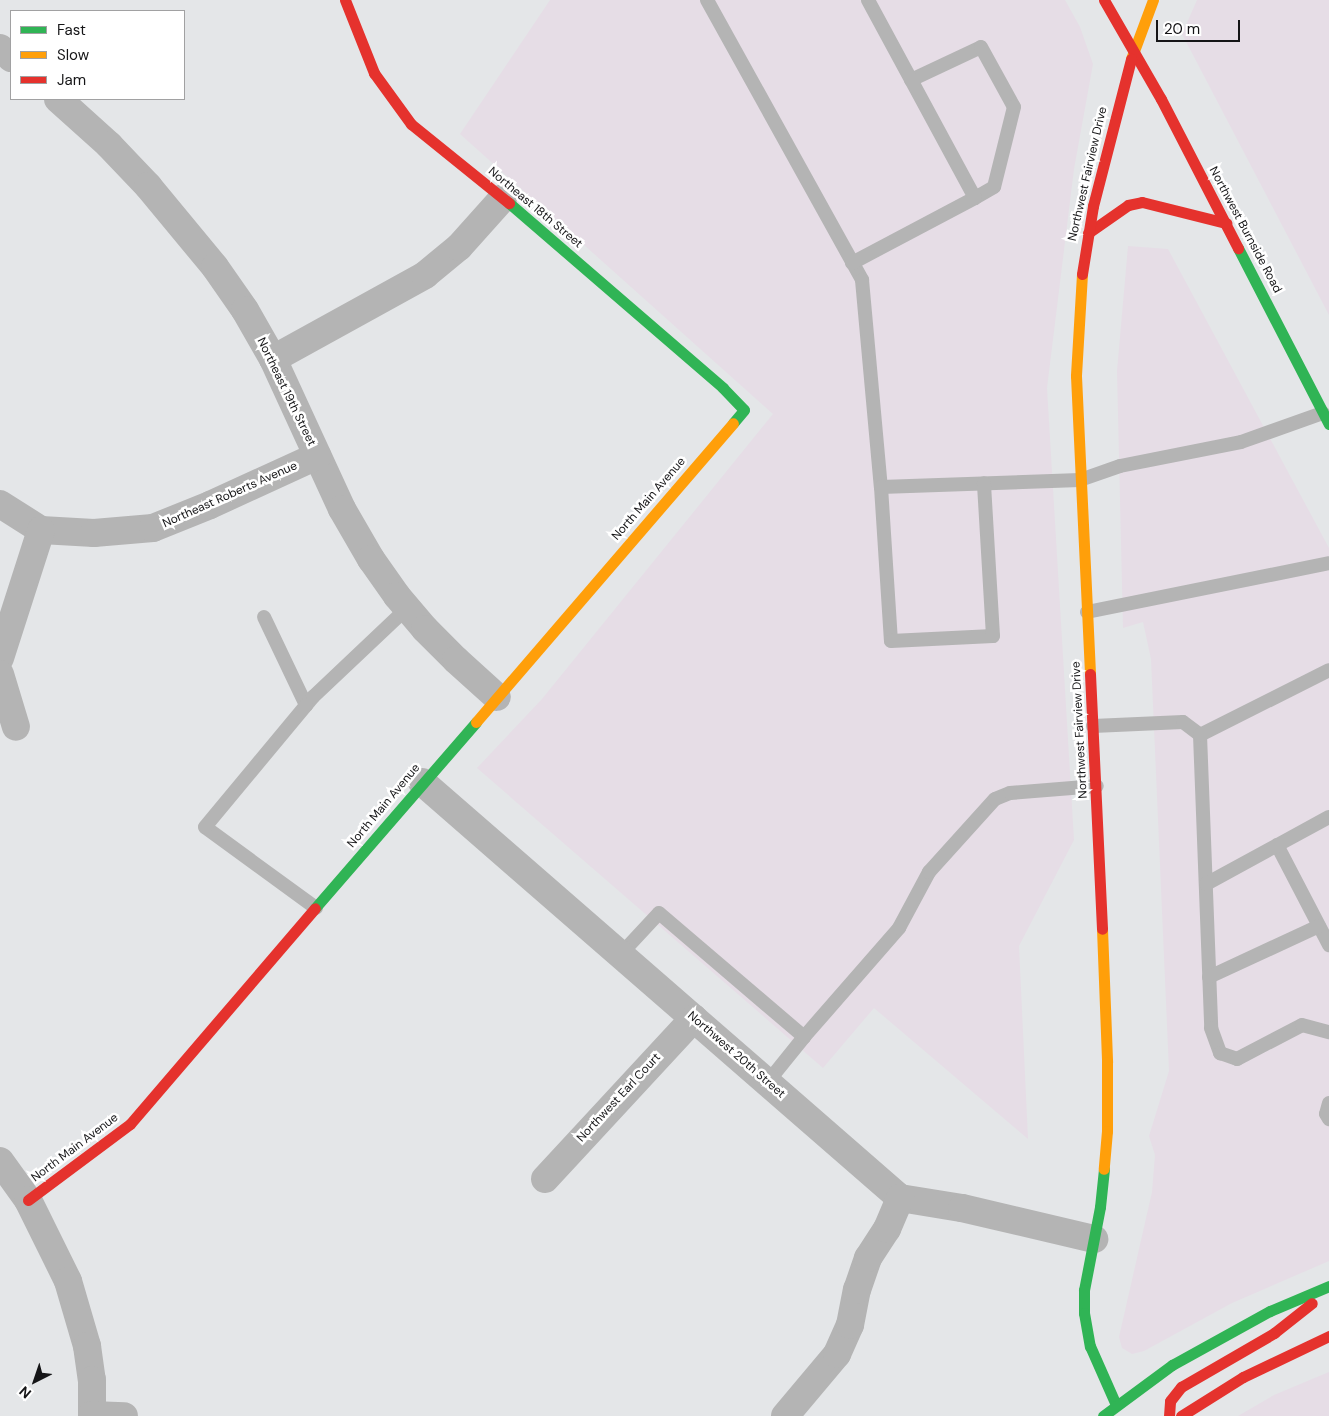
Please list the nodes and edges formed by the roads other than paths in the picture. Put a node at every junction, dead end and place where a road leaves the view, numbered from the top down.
1 (346, 0) edge
2 (706, 0) edge
3 (868, 0) edge
4 (1104, 0) edge
5 (1153, 0) edge
6 (0, 48) edge
7 (1134, 51) junction
8 (10, 57) edge
9 (911, 80) junction
10 (59, 100) edge
11 (503, 198) junction
12 (975, 198) junction
13 (1226, 223) junction
14 (1088, 233) junction
15 (852, 264) junction
16 (273, 359) junction
17 (744, 410) joint
18 (1326, 419) edge
19 (317, 456) junction
20 (1080, 480) junction
21 (984, 483) junction
22 (880, 487) junction
23 (0, 504) edge
24 (41, 530) junction
25 (1329, 562) edge
26 (407, 608) junction
27 (1087, 612) junction
28 (264, 617) dead end
29 (0, 658) edge
30 (1329, 670) edge
31 (0, 674) edge
32 (497, 697) junction
33 (306, 705) junction
34 (1093, 726) junction
35 (16, 727) dead end
36 (1200, 735) junction
37 (422, 782) junction
38 (1097, 786) junction
39 (1329, 817) edge
40 (1277, 845) junction
41 (1206, 884) junction
42 (316, 908) junction
43 (1319, 926) junction
44 (1329, 945) edge
45 (620, 954) junction
46 (1209, 977) junction
47 (694, 1018) junction
48 (1329, 1032) edge
49 (804, 1037) junction
50 (767, 1083) junction
51 (1329, 1103) edge
52 (1329, 1119) edge
53 (0, 1161) edge
54 (545, 1179) dead end
55 (900, 1198) junction
56 (28, 1200) junction
57 (1094, 1239) junction
58 (1329, 1286) edge
59 (1329, 1290) edge
60 (1329, 1336) edge
61 (1117, 1411) edge
62 (92, 1415) edge
63 (124, 1416) edge
64 (785, 1416) edge
65 (1103, 1416) edge
66 (1169, 1416) edge
67 (1181, 1416) edge

1 - 11 street, Northeast 18th Street
2 - 15 lane
3 - 9 lane
4 - 7 street, Northwest Burnside Road
5 - 7 street
6 - 8 street
7 - 13 street, Northwest Burnside Road
7 - 14 street, Northwest Fairview Drive
9 - 12 lane
9 - 12 lane
10 - 16 street, Northeast 19th Street
11 - 16 street
11 - 17 street, Northeast 18th Street
12 - 15 lane
13 - 14 street
13 - 18 street, Northwest Burnside Road
14 - 20 street, Northwest Fairview Drive
15 - 22 lane
16 - 19 street, Northeast 19th Street
17 - 32 street, North Main Avenue
18 - 20 lane
19 - 24 street, Northeast Roberts Avenue
19 - 26 street, Northeast 19th Street
20 - 21 lane
20 - 27 street, Northwest Fairview Drive
21 - 22 lane
21 - 22 lane
23 - 24 street, Northeast Roberts Avenue
24 - 29 street
25 - 27 lane
26 - 32 street, Northeast 19th Street
26 - 33 lane
27 - 34 street, Northwest Fairview Drive
28 - 33 lane
30 - 36 lane
31 - 35 street
32 - 37 street, North Main Avenue
33 - 42 lane
34 - 36 lane
34 - 38 street, Northwest Fairview Drive
36 - 41 lane
37 - 42 street, North Main Avenue
37 - 45 street, Northwest 20th Street
38 - 49 lane
38 - 57 street, Northwest Fairview Drive
39 - 40 lane
40 - 41 lane
40 - 43 lane
41 - 46 lane
42 - 56 street, North Main Avenue
43 - 44 lane
43 - 46 lane
45 - 47 street, Northwest 20th Street
45 - 49 lane
46 - 48 lane
47 - 50 street, Northwest 20th Street
47 - 54 street, Northwest Earl Court
49 - 50 lane
50 - 55 street, Northwest 20th Street
51 - 52 lane
53 - 56 street
55 - 57 street
55 - 64 street
56 - 62 street
57 - 61 street, Northwest Fairview Drive
58 - 61 street
59 - 66 street
60 - 67 street
61 - 65 street
62 - 63 street

